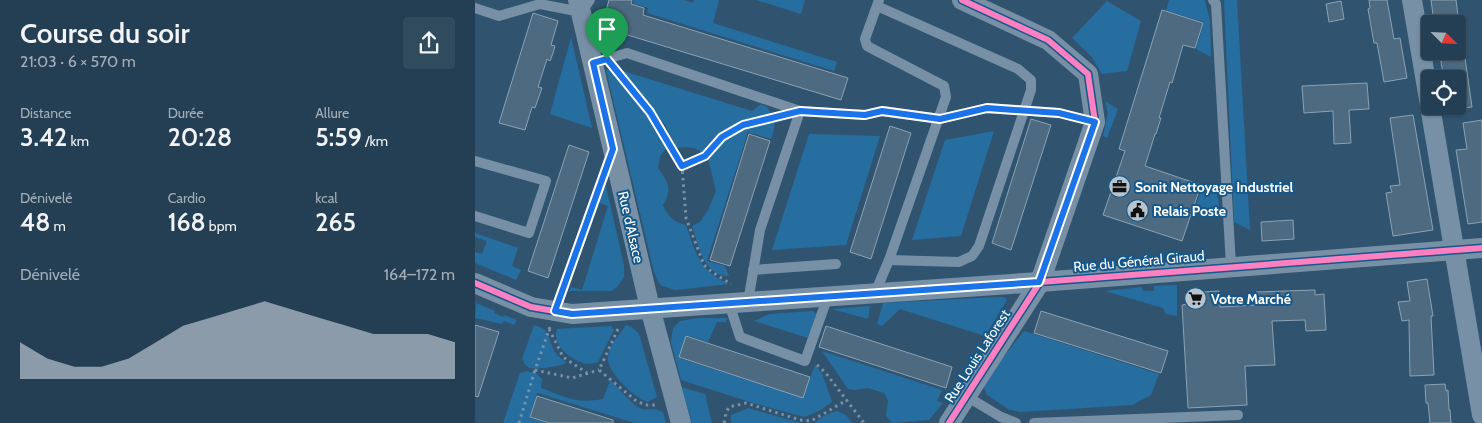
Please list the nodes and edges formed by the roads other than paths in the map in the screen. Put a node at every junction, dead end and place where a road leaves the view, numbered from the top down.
1 (962, 0) edge
2 (1213, 0) edge
3 (1412, 0) edge
4 (878, 3) edge
5 (583, 4) edge
6 (475, 8) edge
7 (600, 61) junction
8 (1424, 70) edge
9 (800, 111) junction
10 (1024, 111) junction
11 (1432, 115) edge
12 (940, 119) junction
13 (1095, 122) junction
14 (613, 149) junction
15 (475, 161) edge
16 (475, 216) edge
17 (1482, 248) edge
18 (1455, 250) junction
19 (889, 260) junction
20 (835, 264) dead end
21 (1231, 266) junction
22 (753, 270) junction
23 (1039, 282) junction
24 (475, 283) edge
25 (875, 293) junction
26 (828, 296) junction
27 (742, 300) junction
28 (650, 308) junction
29 (552, 320) junction
30 (965, 398) junction
31 (679, 414) edge
32 (1238, 415) dead end
33 (1482, 415) edge
34 (949, 423) edge
35 (1016, 423) edge
36 (1034, 423) edge

1 - 13 street, Rue Louis Laforest
2 - 21 lane
3 - 8 street
4 - 10 lane
4 - 12 lane
5 - 6 lane
5 - 7 street, Rue d'Alsace
7 - 9 lane
7 - 14 street, Rue d'Alsace
9 - 12 lane
9 - 22 lane
10 - 12 lane
10 - 13 lane
10 - 19 lane
11 - 18 street
12 - 19 lane
13 - 23 street, Rue Louis Laforest
14 - 28 street, Rue d'Alsace
14 - 29 lane
15 - 16 lane
17 - 18 street, Rue du Général Giraud
18 - 21 street, Rue du Général Giraud
18 - 33 street
19 - 25 lane
20 - 22 lane
21 - 23 street, Rue du Général Giraud
22 - 27 lane
23 - 25 street, Rue du Général Giraud
23 - 30 street, Rue Louis Laforest
24 - 29 street, Rue du Général Giraud
25 - 26 street, Rue du Général Giraud
26 - 27 street, Rue du Général Giraud
26 - 27 lane
27 - 28 street, Rue du Général Giraud
28 - 29 street, Rue du Général Giraud
28 - 31 street, Rue d'Alsace
30 - 34 street, Rue Louis Laforest
30 - 35 lane
32 - 36 lane

